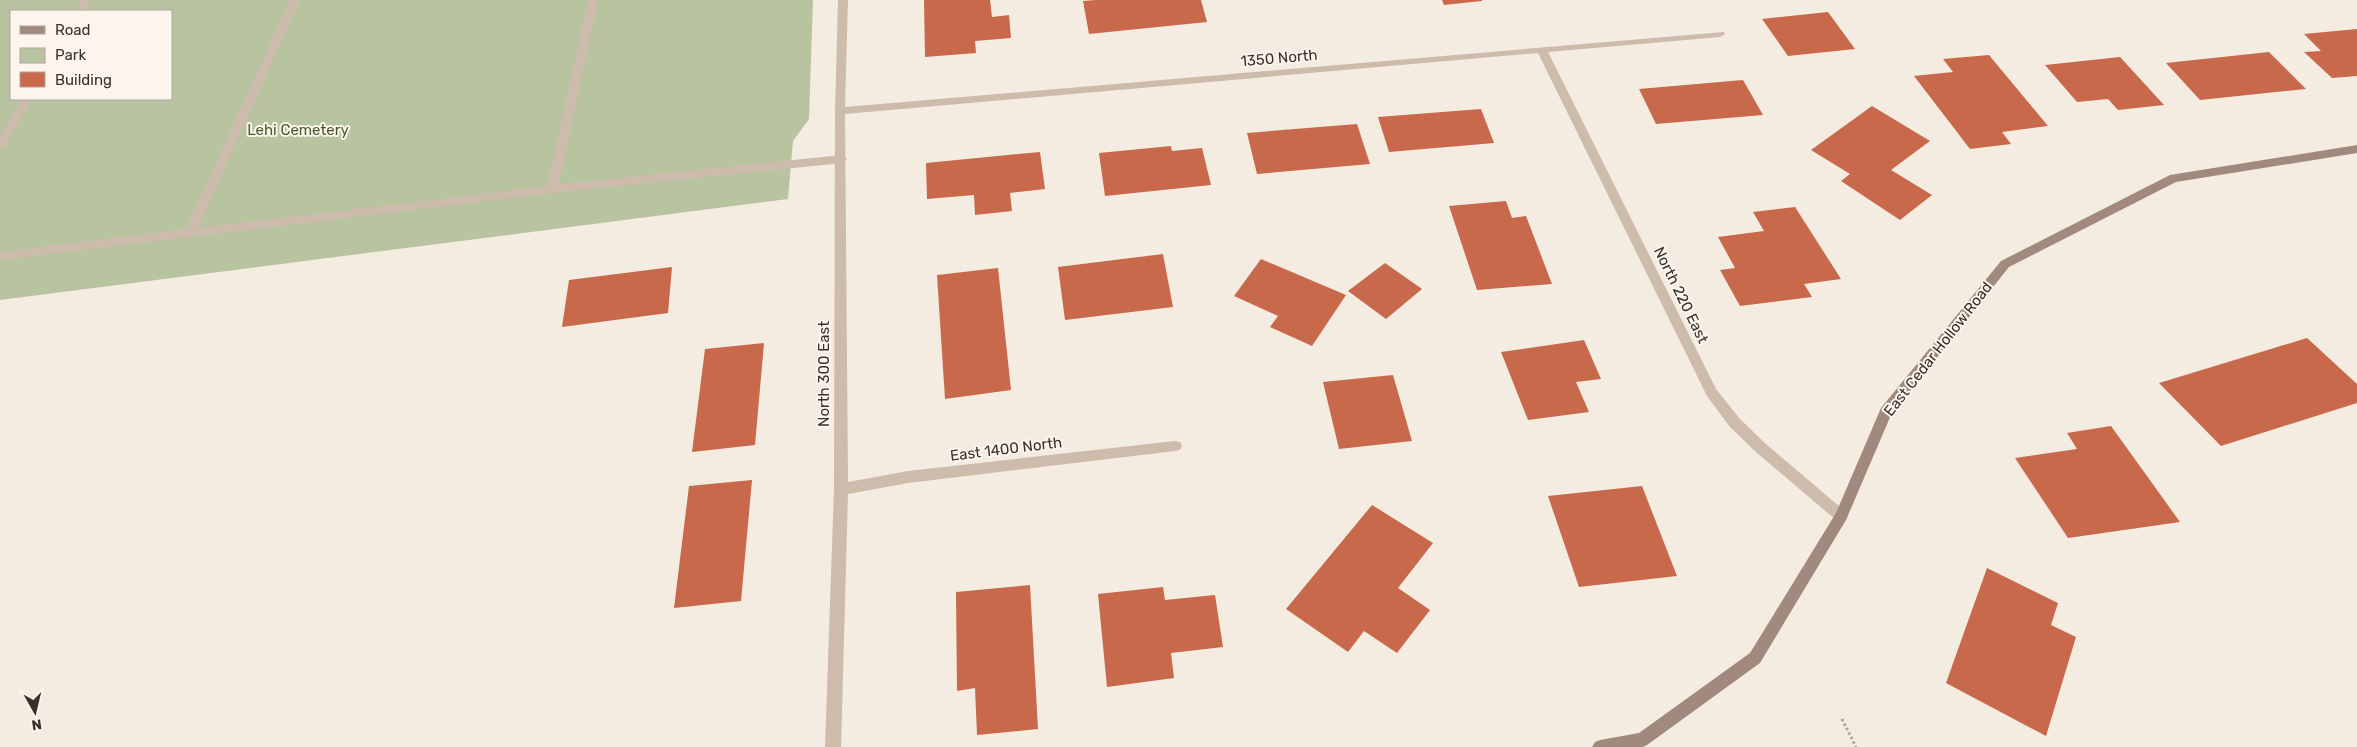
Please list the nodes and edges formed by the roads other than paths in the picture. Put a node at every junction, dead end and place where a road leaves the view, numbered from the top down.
1 (295, 0) edge
2 (593, 0) edge
3 (843, 0) edge
4 (1720, 34) dead end
5 (1542, 50) junction
6 (26, 100) edge
7 (840, 111) junction
8 (0, 145) edge
9 (2357, 149) edge
10 (842, 158) junction
11 (552, 190) junction
12 (190, 232) junction
13 (0, 256) edge
14 (1175, 446) dead end
15 (841, 489) junction
16 (1841, 516) junction
17 (833, 747) edge
18 (1600, 747) edge

1 - 12 street
2 - 11 street
3 - 7 street, North 300 East
4 - 5 street, 1350 North
5 - 7 street, 1350 North
5 - 16 street, North 220 East
6 - 8 street
7 - 10 street, North 300 East
9 - 16 street, East Cedar Hollow Road
10 - 11 street
10 - 15 street, North 300 East
11 - 12 street
12 - 13 street
14 - 15 street, East 1400 North
15 - 17 street, North 300 East
16 - 18 street, East Cedar Hollow Road

